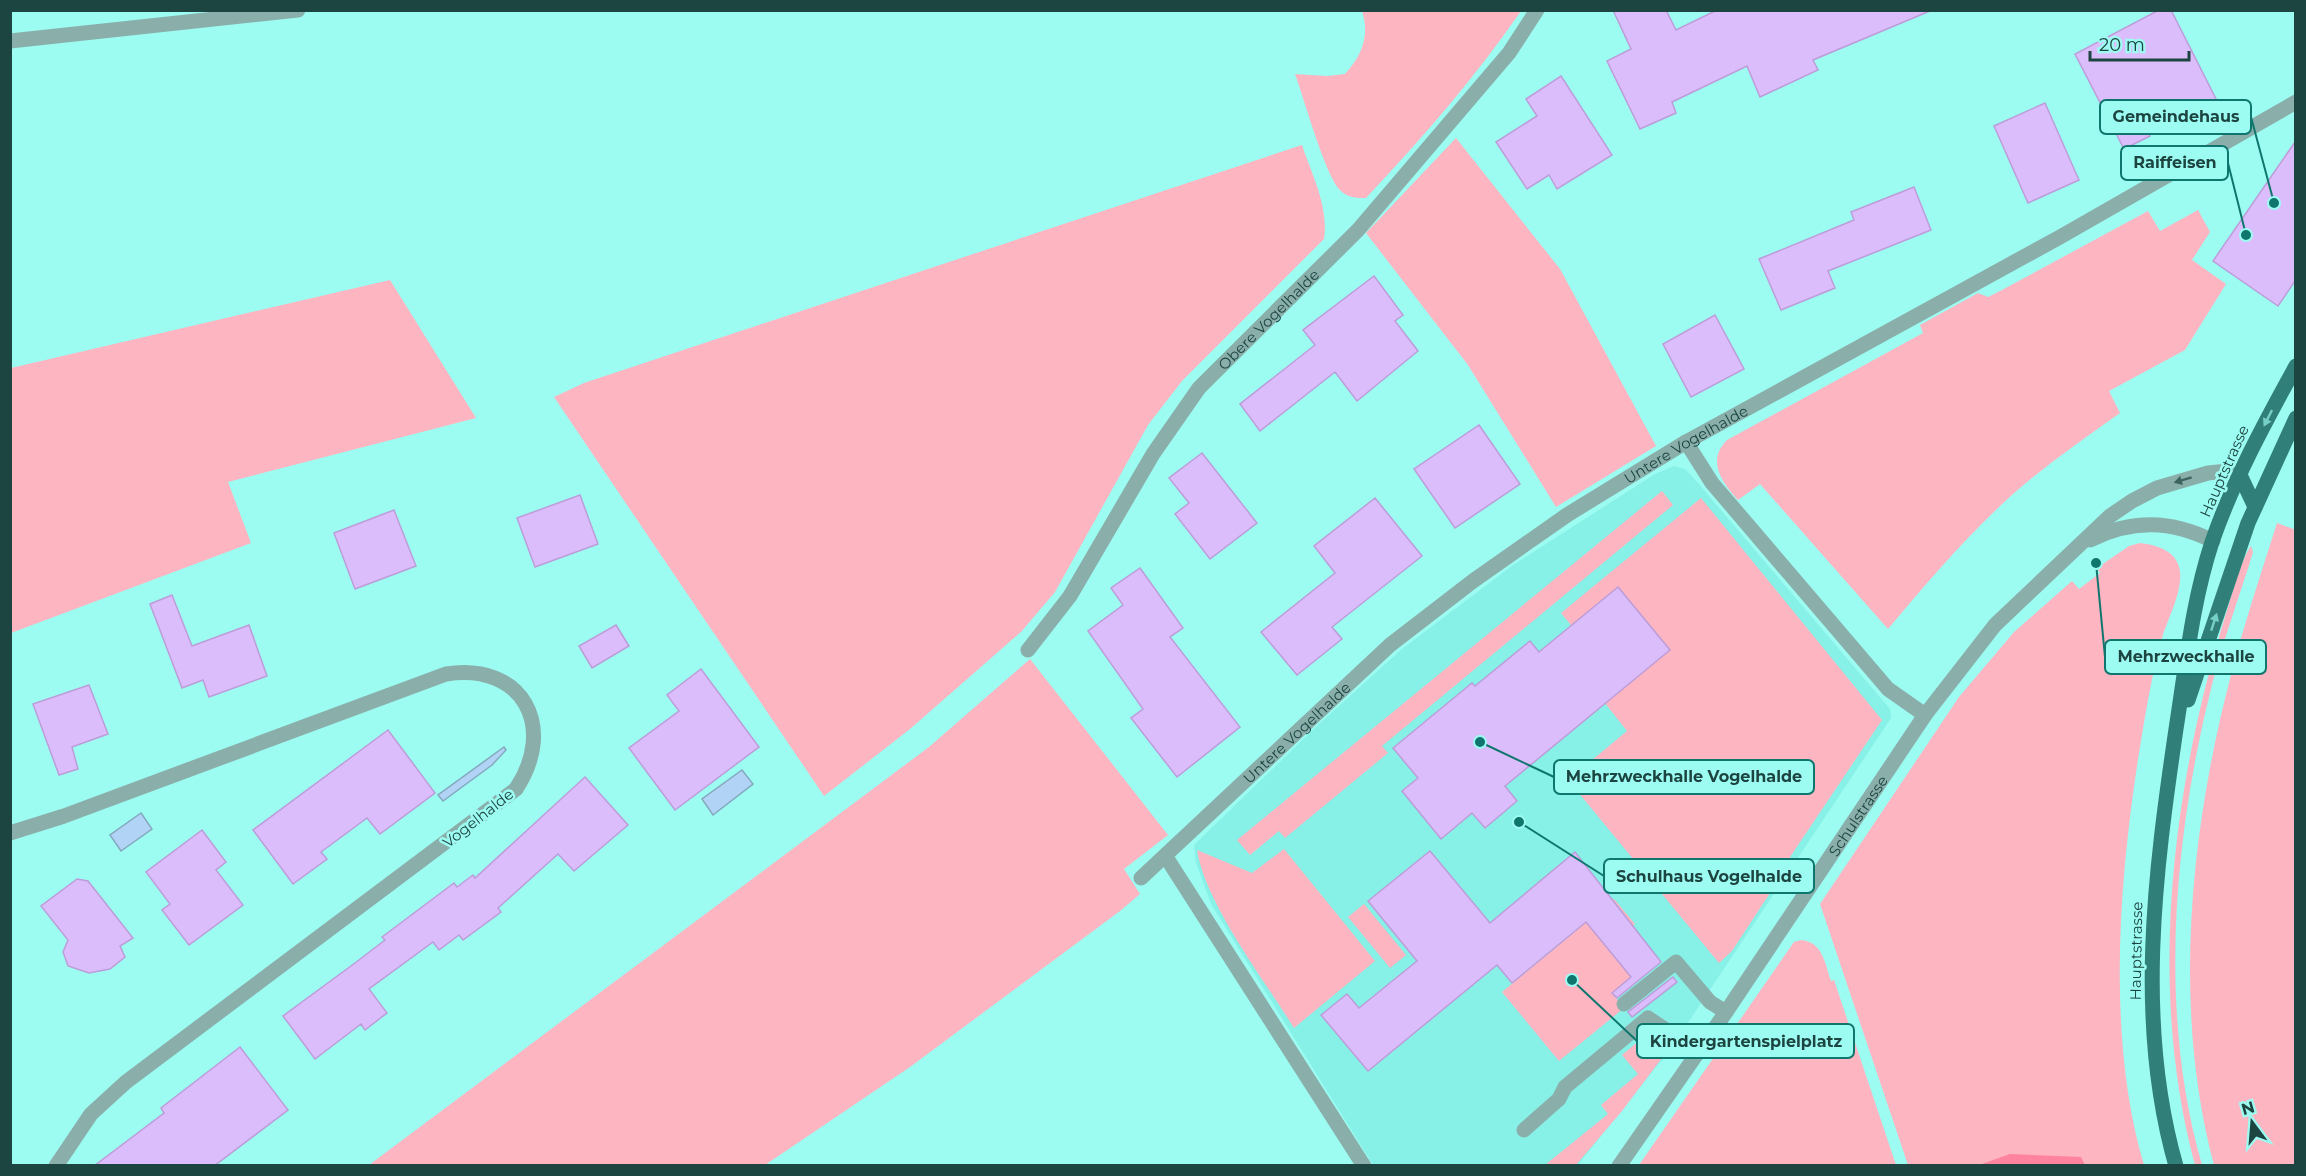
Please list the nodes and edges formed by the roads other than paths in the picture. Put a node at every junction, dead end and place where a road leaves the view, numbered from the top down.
1 (297, 10) edge
2 (1537, 10) edge
3 (10, 41) edge
4 (2295, 102) edge
5 (2295, 366) edge
6 (2295, 418) edge
7 (1686, 442) junction
8 (2240, 475) junction
9 (2255, 507) junction
10 (2248, 523) junction
11 (2213, 541) junction
12 (2080, 545) junction
13 (1028, 650) dead end
14 (1925, 715) junction
15 (2175, 737) junction
16 (10, 833) edge
17 (1166, 857) junction
18 (1141, 878) dead end
19 (1624, 1004) dead end
20 (1726, 1012) junction
21 (1699, 1052) junction
22 (1524, 1130) dead end
23 (56, 1166) edge
24 (1364, 1166) edge
25 (1618, 1166) edge
26 (2176, 1166) edge

1 - 3 street
2 - 13 street, Obere Vogelhalde
4 - 7 street, Untere Vogelhalde
5 -> 8 main road, Hauptstrasse
6 - 9 main road, Hauptstrasse
7 - 14 street
7 - 17 street, Untere Vogelhalde
8 - 9 main road
8 - 11 main road, Hauptstrasse
8 -> 12 street, Schulstrasse
9 - 10 main road, Hauptstrasse
10 - 11 main road
15 -> 10 main road, Hauptstrasse
11 - 12 street, Schulstrasse
11 - 15 main road, Hauptstrasse
12 - 14 street, Schulstrasse
14 - 20 street, Schulstrasse
15 - 26 main road, Hauptstrasse
16 - 23 street, Vogelhalde
17 - 18 street, Untere Vogelhalde
17 - 24 street
19 - 20 street
20 - 21 street, Schulstrasse
21 - 22 street
21 - 25 street, Schulstrasse

